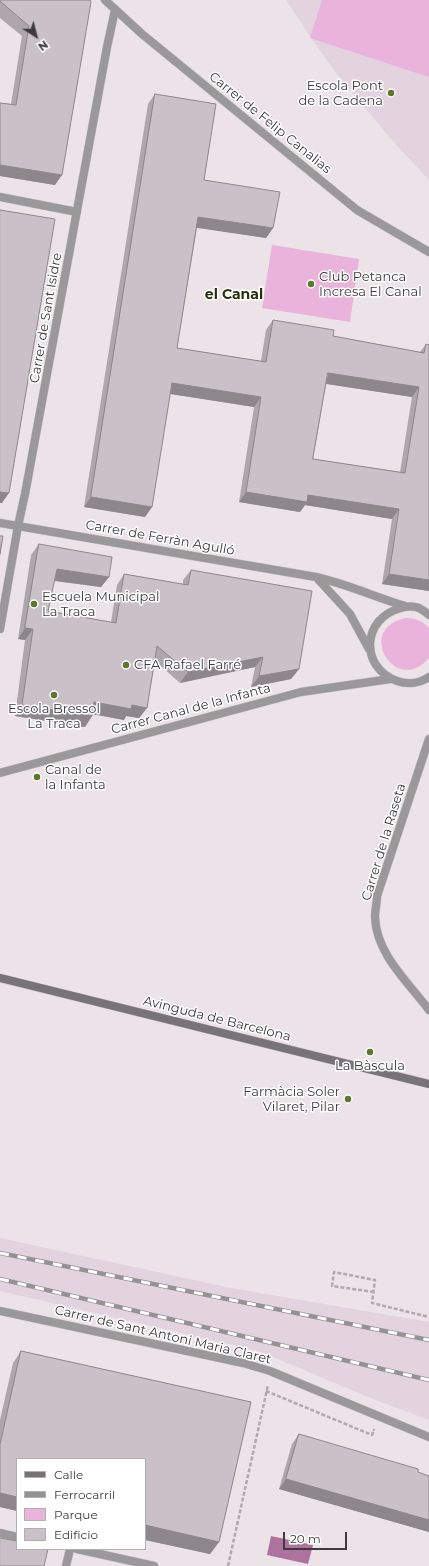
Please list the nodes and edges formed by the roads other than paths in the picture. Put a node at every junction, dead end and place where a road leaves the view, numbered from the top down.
1 (105, 0) edge
2 (115, 10) junction
3 (0, 198) edge
4 (77, 212) junction
5 (429, 252) edge
6 (0, 523) edge
7 (18, 526) junction
8 (316, 578) junction
9 (405, 606) junction
10 (418, 607) junction
11 (429, 610) edge
12 (429, 615) edge
13 (0, 629) edge
14 (370, 651) junction
15 (429, 677) edge
16 (390, 679) junction
17 (429, 739) edge
18 (0, 773) edge
19 (0, 978) edge
20 (429, 1010) edge
21 (429, 1084) edge
22 (0, 1311) edge
23 (429, 1437) edge
24 (0, 1533) edge
25 (16, 1537) edge
26 (70, 1550) edge
27 (82, 1550) edge
28 (66, 1566) edge
29 (154, 1566) edge

1 - 2 street, Carrer de Felip Canalias
2 - 4 street, Carrer de Sant Isidre
2 - 5 street, Carrer de Felip Canalias
3 - 4 street
4 - 7 street, Carrer de Sant Isidre
6 - 7 street, Carrer de Ferràn Agulló
7 - 8 street, Carrer de Ferràn Agulló
7 - 13 street, Carrer de Sant Isidre
8 - 9 street, Carrer de Ferràn Agulló
8 - 14 street
9 - 10 street
9 - 14 street
10 - 11 street
10 - 12 street
14 - 16 street
15 - 16 street
16 - 18 street, Carrer Canal de la Infanta
17 - 20 street, Carrer de la Raseta
19 - 21 main road, Avinguda de Barcelona
22 - 23 street, Carrer de Sant Antoni Maria Claret
24 - 25 street
26 - 28 street
27 - 29 street

